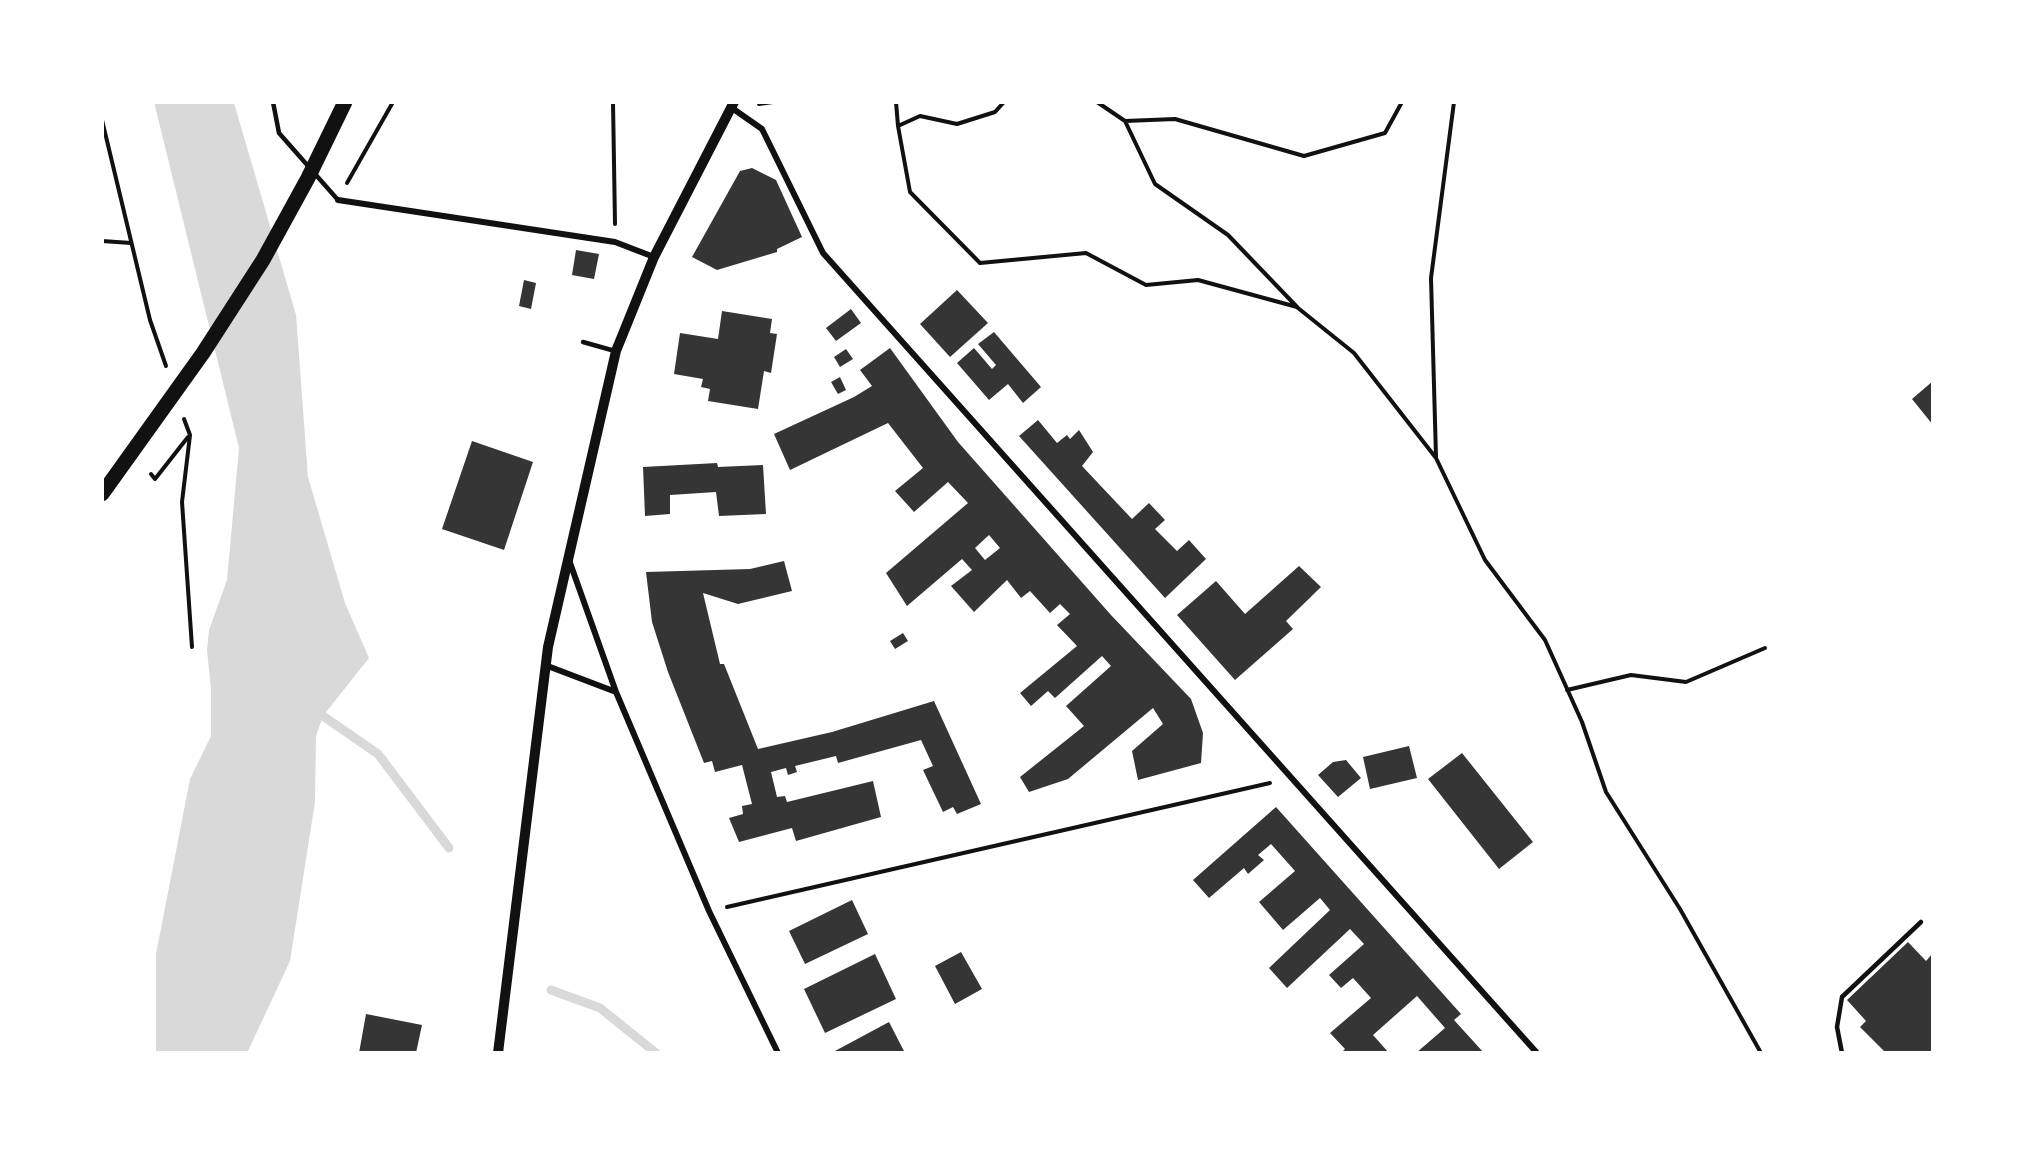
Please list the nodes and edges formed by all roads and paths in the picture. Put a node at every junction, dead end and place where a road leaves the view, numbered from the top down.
1 (273, 102) edge
2 (345, 102) edge
3 (393, 102) edge
4 (613, 102) edge
5 (896, 102) edge
6 (1005, 102) edge
7 (1096, 102) edge
8 (1402, 102) edge
9 (1455, 102) edge
10 (733, 105) edge
11 (1125, 121) junction
12 (898, 126) junction
13 (353, 171) dead end
14 (338, 200) joint
15 (102, 242) edge
16 (615, 242) junction
17 (132, 243) dead end
18 (654, 257) junction
19 (1298, 308) junction
20 (583, 342) dead end
21 (616, 351) junction
22 (190, 435) dead end
23 (1436, 458) junction
24 (151, 474) dead end
25 (102, 494) edge
26 (568, 555) junction
27 (1765, 648) dead end
28 (545, 665) junction
29 (1567, 690) junction
30 (616, 692) junction
31 (1292, 778) junction
32 (709, 911) junction
33 (1921, 922) dead end
34 (498, 1053) edge
35 (778, 1053) edge
36 (1537, 1053) edge
37 (1761, 1053) edge
38 (1842, 1053) edge

1 - 14 lane
2 - 25 main road
3 - 13 path
4 - 16 path
5 - 12 path
6 - 12 path
7 - 11 path
8 - 11 path
9 - 23 path
10 - 18 street
10 - 31 street
11 - 19 path
12 - 19 path
14 - 16 street
15 - 17 path
16 - 18 street
18 - 21 street
19 - 23 path
20 - 21 lane
21 - 26 street
22 - 24 path
23 - 29 path
26 - 28 street
26 - 30 street
27 - 29 path
28 - 30 street
28 - 34 street
29 - 37 path
30 - 32 street
31 - 32 path
31 - 36 street
32 - 35 street
33 - 38 lane

